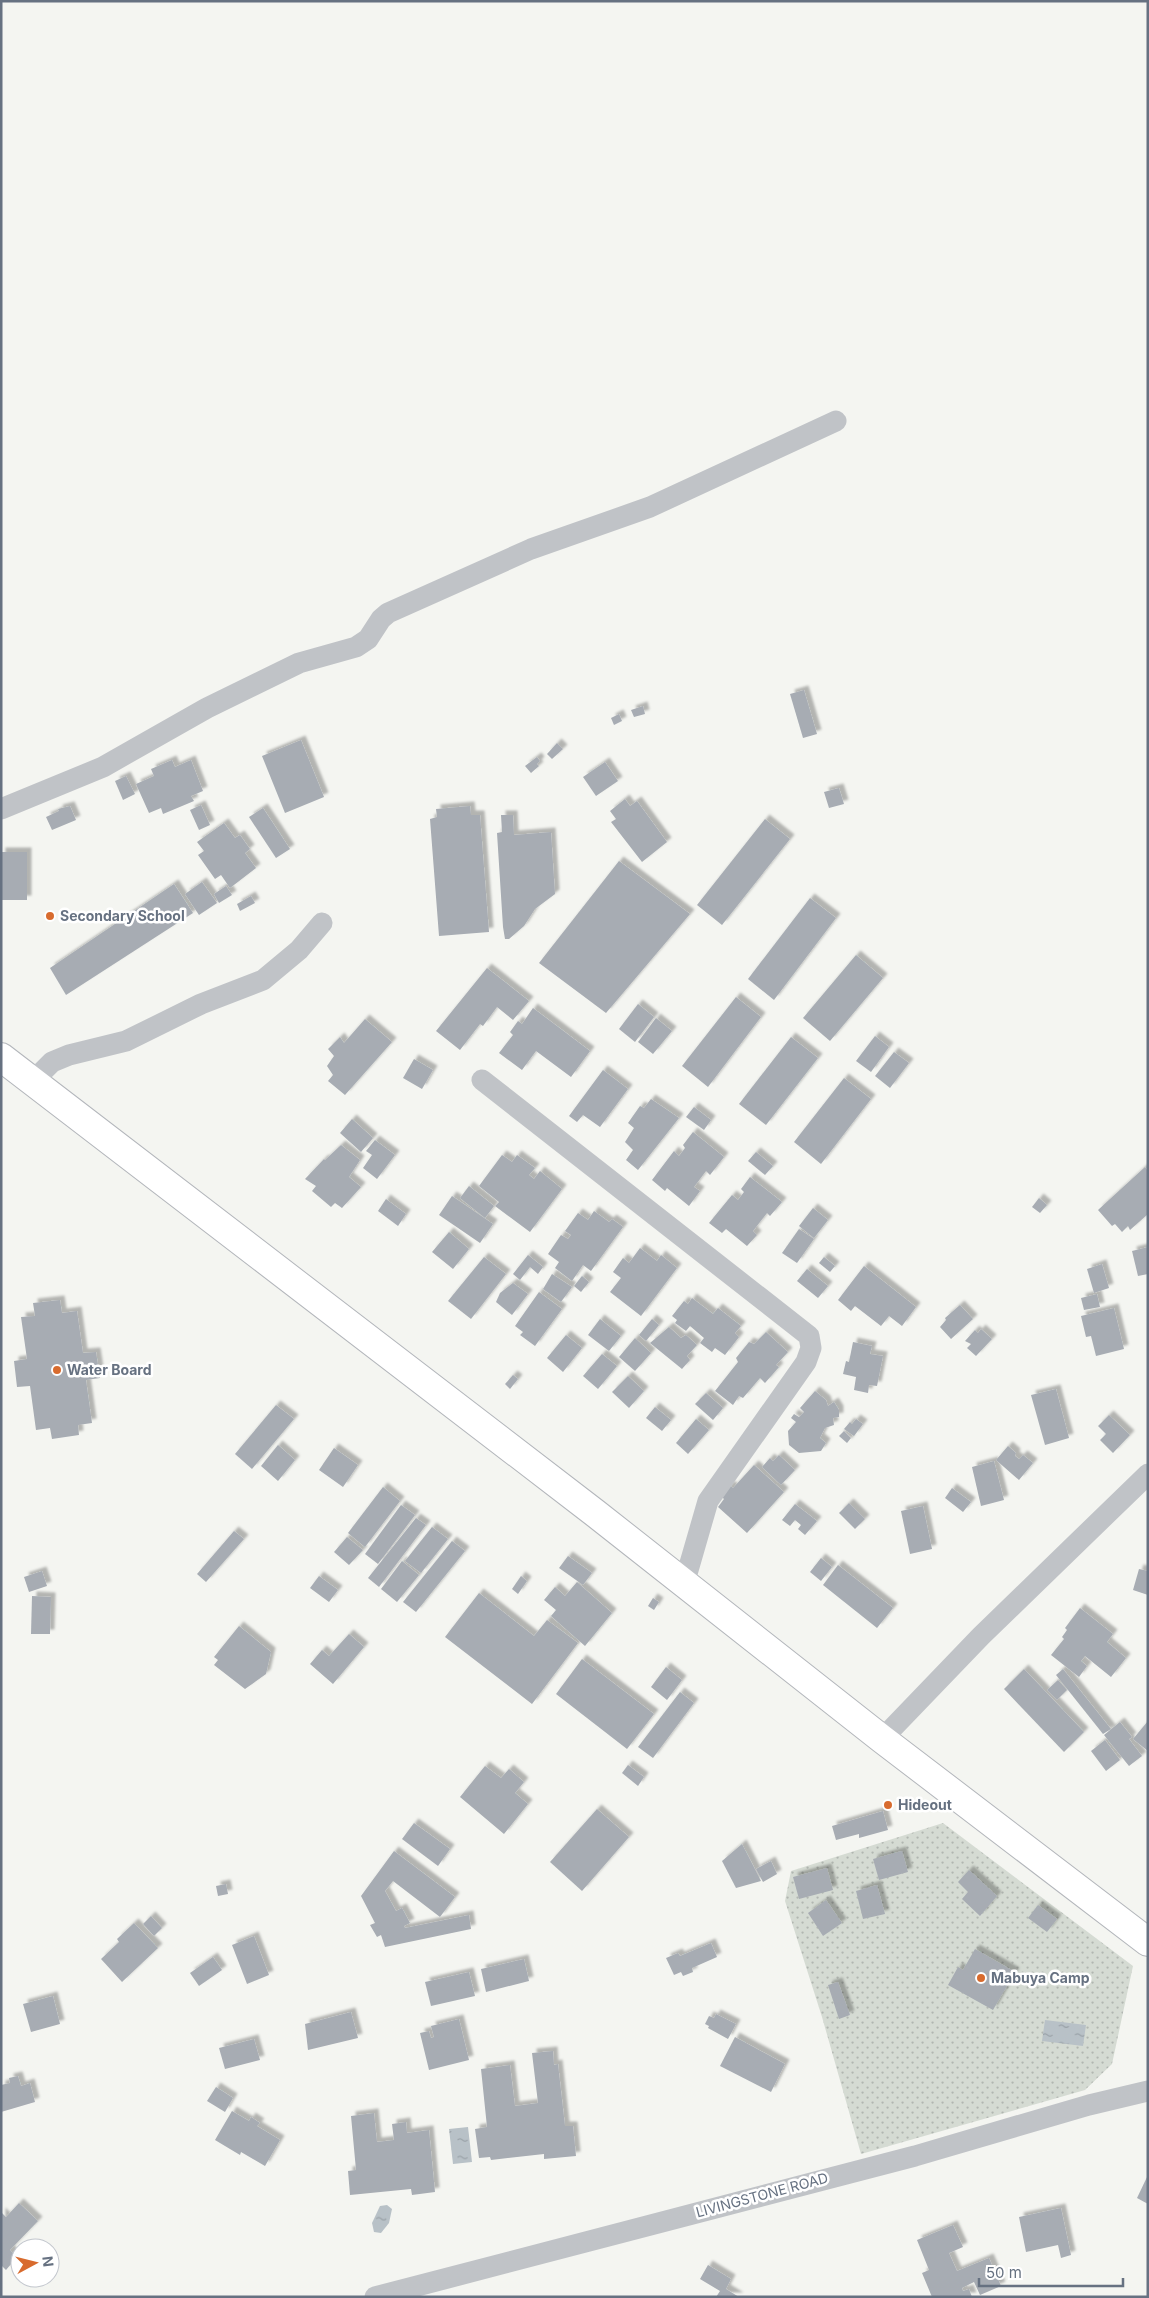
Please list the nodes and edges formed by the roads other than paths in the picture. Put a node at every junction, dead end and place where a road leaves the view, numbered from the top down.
1 (836, 421) dead end
2 (1, 810) edge
3 (322, 922) dead end
4 (1, 1057) edge
5 (482, 1080) dead end
6 (32, 1082) junction
7 (1148, 1474) edge
8 (684, 1584) junction
9 (882, 1739) junction
10 (1148, 1942) edge
11 (1148, 2091) edge
12 (375, 2297) edge

1 - 2 street
3 - 6 street
4 - 6 main road
5 - 8 street
6 - 8 main road
7 - 9 street
8 - 9 main road
9 - 10 main road
11 - 12 street, LIVINGSTONE ROAD

